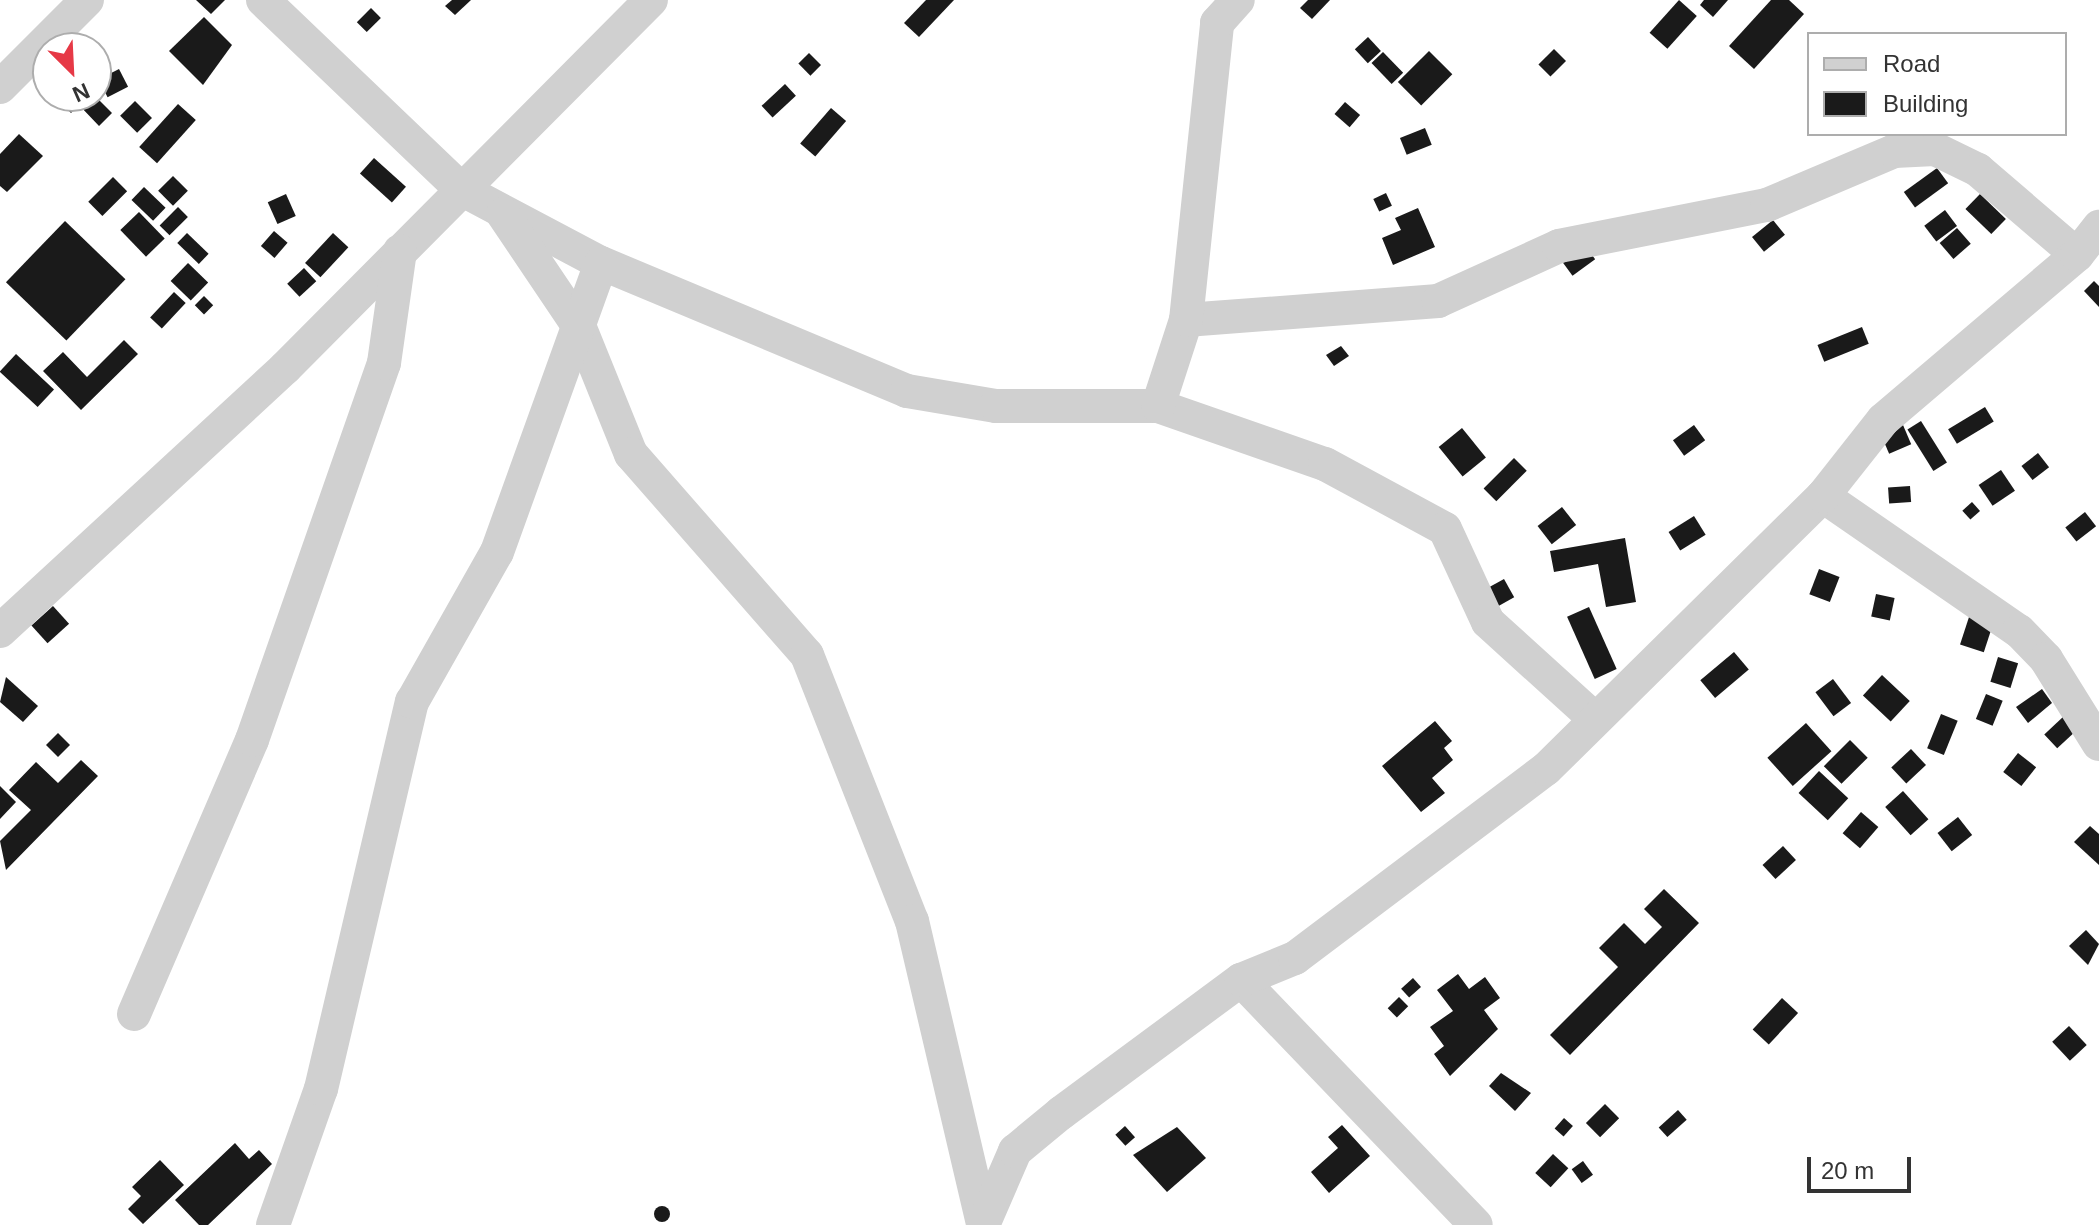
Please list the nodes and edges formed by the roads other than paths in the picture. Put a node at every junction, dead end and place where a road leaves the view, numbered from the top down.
1 (87, 0) edge
2 (263, 0) edge
3 (651, 0) edge
4 (1238, 0) edge
5 (0, 87) edge
6 (461, 189) junction
7 (501, 210) junction
8 (2099, 227) edge
9 (400, 251) junction
10 (2077, 255) junction
11 (601, 263) junction
12 (1186, 320) junction
13 (580, 328) junction
14 (1158, 406) junction
15 (1823, 496) junction
16 (0, 631) edge
17 (1595, 719) junction
18 (2099, 744) edge
19 (1241, 980) junction
20 (134, 1014) dead end
21 (983, 1224) edge
22 (273, 1225) edge
23 (1476, 1225) edge

1 - 5 street
2 - 6 street
3 - 6 street
4 - 12 street
6 - 7 street
6 - 9 street
7 - 11 street
7 - 13 street
8 - 10 street
9 - 16 street
9 - 20 street
10 - 12 street
10 - 15 street
11 - 13 street
11 - 14 street
12 - 14 street
13 - 21 street
13 - 22 street
14 - 17 street
15 - 17 street
15 - 18 street
17 - 19 street
19 - 21 street
19 - 23 street

